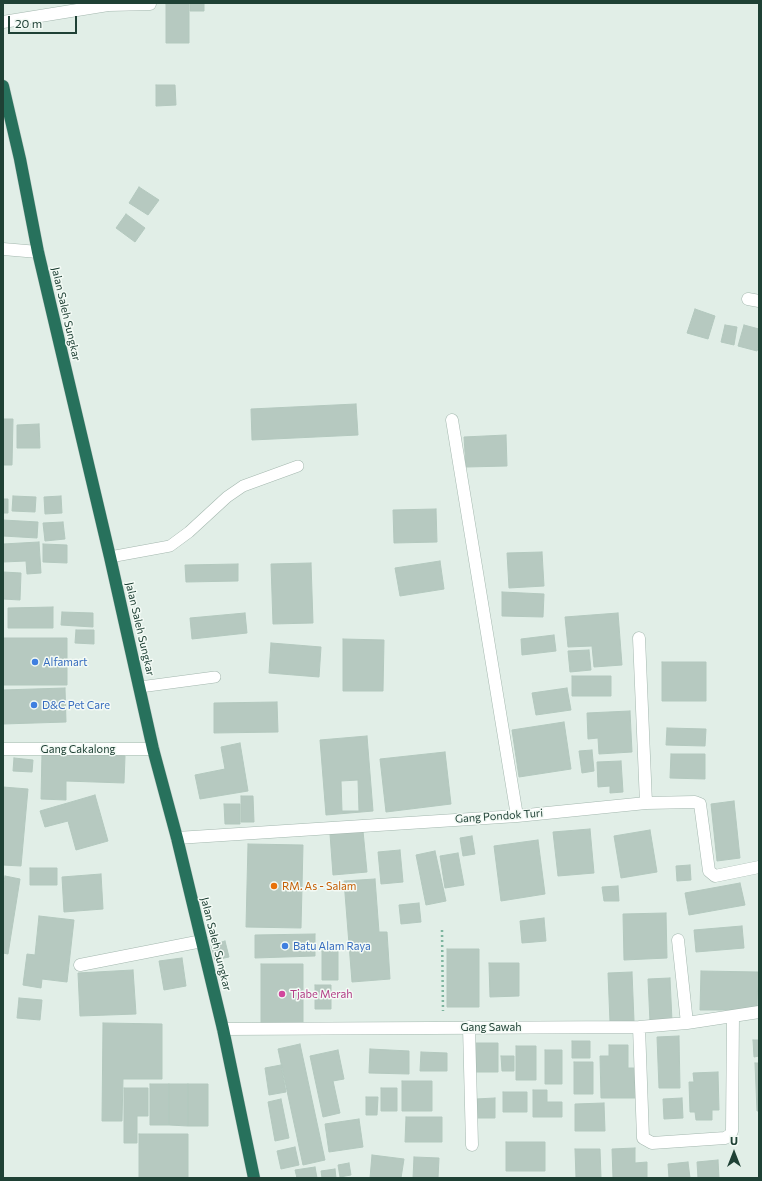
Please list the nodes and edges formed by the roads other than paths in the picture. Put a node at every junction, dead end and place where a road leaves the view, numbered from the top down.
1 (150, 4) dead end
2 (3, 22) edge
3 (3, 86) edge
4 (3, 248) edge
5 (38, 252) junction
6 (452, 420) dead end
7 (298, 466) dead end
8 (110, 557) junction
9 (639, 638) dead end
10 (216, 677) dead end
11 (140, 687) junction
12 (3, 749) edge
13 (153, 749) junction
14 (646, 803) junction
15 (517, 816) junction
16 (177, 838) junction
17 (759, 867) edge
18 (678, 940) dead end
19 (202, 941) junction
20 (80, 965) dead end
21 (759, 1012) edge
22 (733, 1016) junction
23 (687, 1023) junction
24 (639, 1027) junction
25 (468, 1028) junction
26 (223, 1029) junction
27 (472, 1144) dead end
28 (254, 1178) edge

1 - 2 street
3 - 5 highway, Jalan Saleh Sungkar
4 - 5 street
5 - 8 highway, Jalan Saleh Sungkar
6 - 15 street
7 - 8 lane
8 - 11 highway, Jalan Saleh Sungkar
9 - 14 street
10 - 11 lane
11 - 13 highway, Jalan Saleh Sungkar
12 - 13 street, Gang Cakalong
13 - 16 highway, Jalan Saleh Sungkar
14 - 15 street, Gang Pondok Turi
14 - 17 street, Gang Pondok Turi
15 - 16 street, Gang Pondok Turi
16 - 19 highway, Jalan Saleh Sungkar
18 - 23 street
19 - 20 street
19 - 26 highway, Jalan Saleh Sungkar
21 - 22 street, Gang Sawah
22 - 23 street, Gang Sawah
22 - 24 street
23 - 24 street, Gang Sawah
24 - 25 street, Gang Sawah
25 - 26 street, Gang Sawah
25 - 27 street
26 - 28 highway, Jalan Saleh Sungkar

